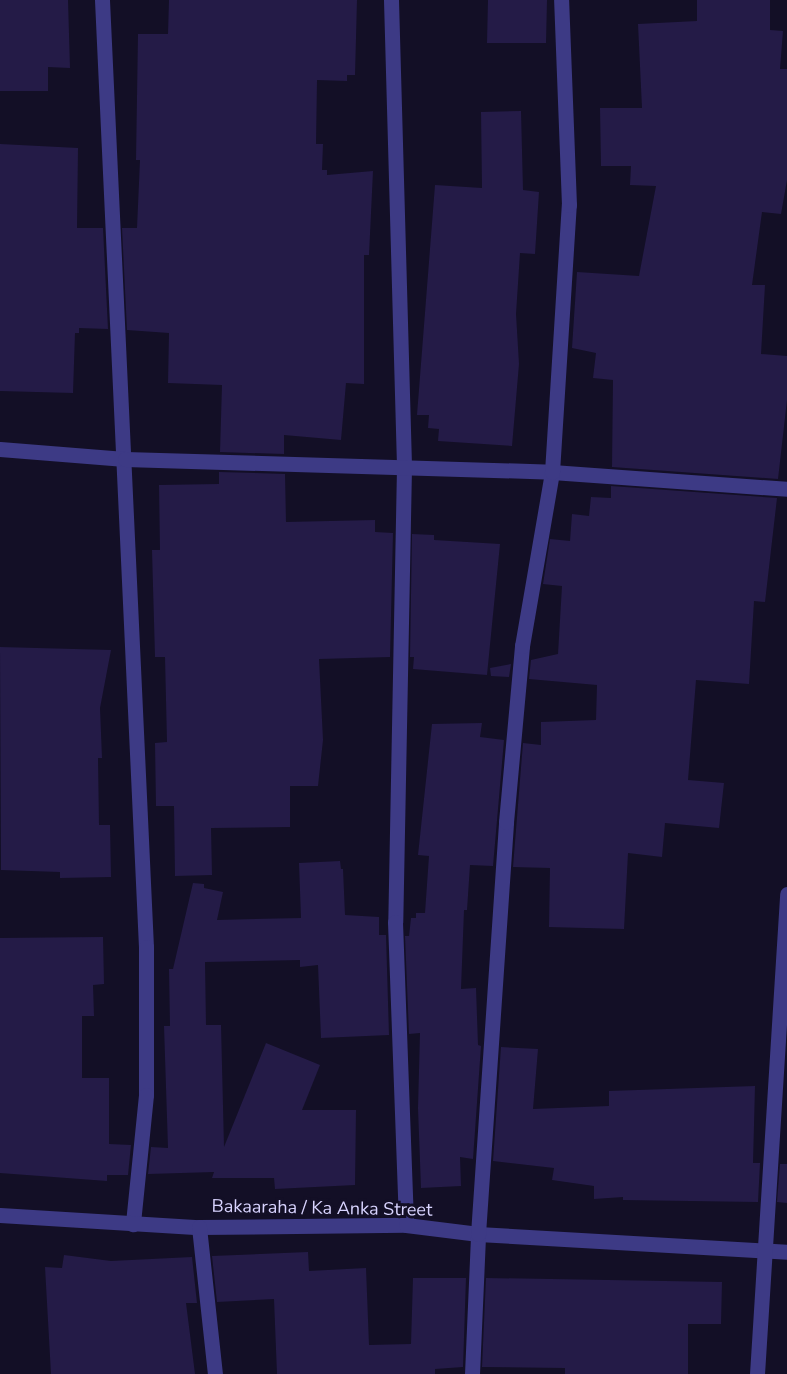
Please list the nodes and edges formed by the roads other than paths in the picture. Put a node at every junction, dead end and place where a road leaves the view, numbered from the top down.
1 (102, 0) edge
2 (391, 0) edge
3 (561, 0) edge
4 (0, 449) edge
5 (125, 459) junction
6 (404, 467) junction
7 (552, 472) junction
8 (787, 489) edge
9 (787, 894) edge
10 (0, 1215) edge
11 (133, 1224) junction
12 (406, 1225) junction
13 (199, 1227) junction
14 (478, 1234) junction
15 (763, 1249) junction
16 (787, 1252) edge
17 (215, 1374) edge
18 (472, 1374) edge
19 (757, 1374) edge

1 - 5 street
2 - 6 street
3 - 7 street
4 - 5 street
5 - 6 street
5 - 11 street
6 - 7 street
6 - 12 street
7 - 8 street
7 - 14 street
9 - 15 street
10 - 11 street, Bakaaraha / Ka Anka Street
11 - 13 street, Bakaaraha / Ka Anka Street
12 - 13 street, Bakaaraha / Ka Anka Street
12 - 14 street, Bakaaraha / Ka Anka Street
13 - 17 street
14 - 15 street, Bakaaraha / Ka Anka Street
14 - 18 street
15 - 16 street, Bakaaraha / Ka Anka Street
15 - 19 street

